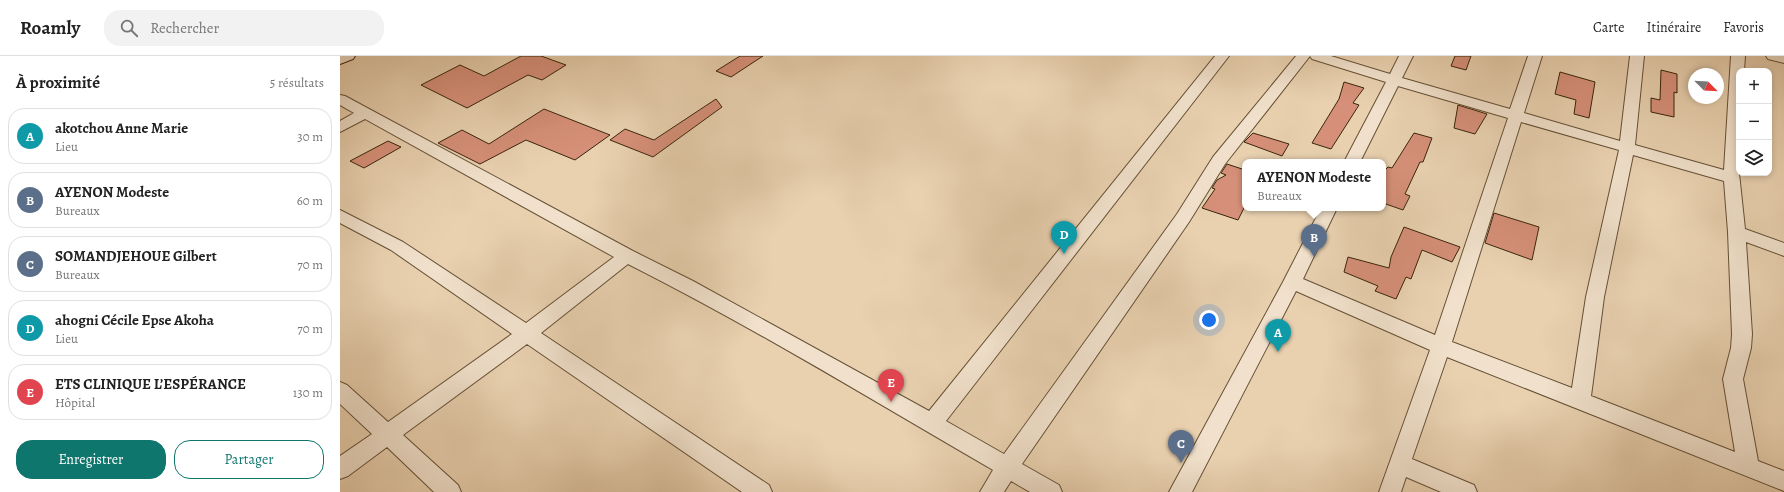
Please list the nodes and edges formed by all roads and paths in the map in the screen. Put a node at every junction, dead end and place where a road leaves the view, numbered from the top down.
1 (346, 56) edge
2 (1222, 56) edge
3 (1304, 56) edge
4 (1318, 56) edge
5 (1406, 56) edge
6 (1535, 56) edge
7 (1637, 56) edge
8 (1738, 56) edge
9 (1773, 56) edge
10 (340, 59) edge
11 (1784, 59) edge
12 (1393, 80) junction
13 (340, 99) edge
14 (364, 113) junction
15 (1516, 116) junction
16 (340, 127) edge
17 (1627, 148) junction
18 (1354, 159) edge
19 (1732, 178) junction
20 (1328, 211) edge
21 (340, 216) edge
22 (1737, 232) junction
23 (1784, 250) edge
24 (627, 256) junction
25 (1292, 282) junction
26 (527, 333) junction
27 (1441, 346) junction
28 (340, 391) edge
29 (1580, 400) junction
30 (932, 423) junction
31 (388, 435) junction
32 (1400, 464) junction
33 (1748, 467) junction
34 (1007, 468) junction
35 (340, 469) edge
36 (1784, 481) edge
37 (450, 492) edge
38 (762, 492) edge
39 (991, 492) edge
40 (1051, 492) edge
41 (1180, 492) edge
42 (1390, 492) edge
43 (1466, 492) edge

1 - 10 street
2 - 30 street
3 - 34 street
4 - 12 street
5 - 12 street
6 - 15 street
7 - 17 street
8 - 19 street
9 - 11 street
12 - 15 street
12 - 18 street
13 - 14 street
14 - 16 street
14 - 24 street
15 - 17 street
15 - 27 street
17 - 19 street
17 - 29 street
19 - 22 street
20 - 25 street
21 - 26 street
22 - 23 street
22 - 33 street
24 - 26 street
24 - 30 street
25 - 27 street
25 - 41 street
26 - 31 street
26 - 38 street
27 - 29 street
27 - 32 street
28 - 31 street
29 - 33 street
30 - 34 street
31 - 35 street
31 - 37 street
32 - 42 street
32 - 43 street
33 - 36 street
34 - 39 street
34 - 40 street

